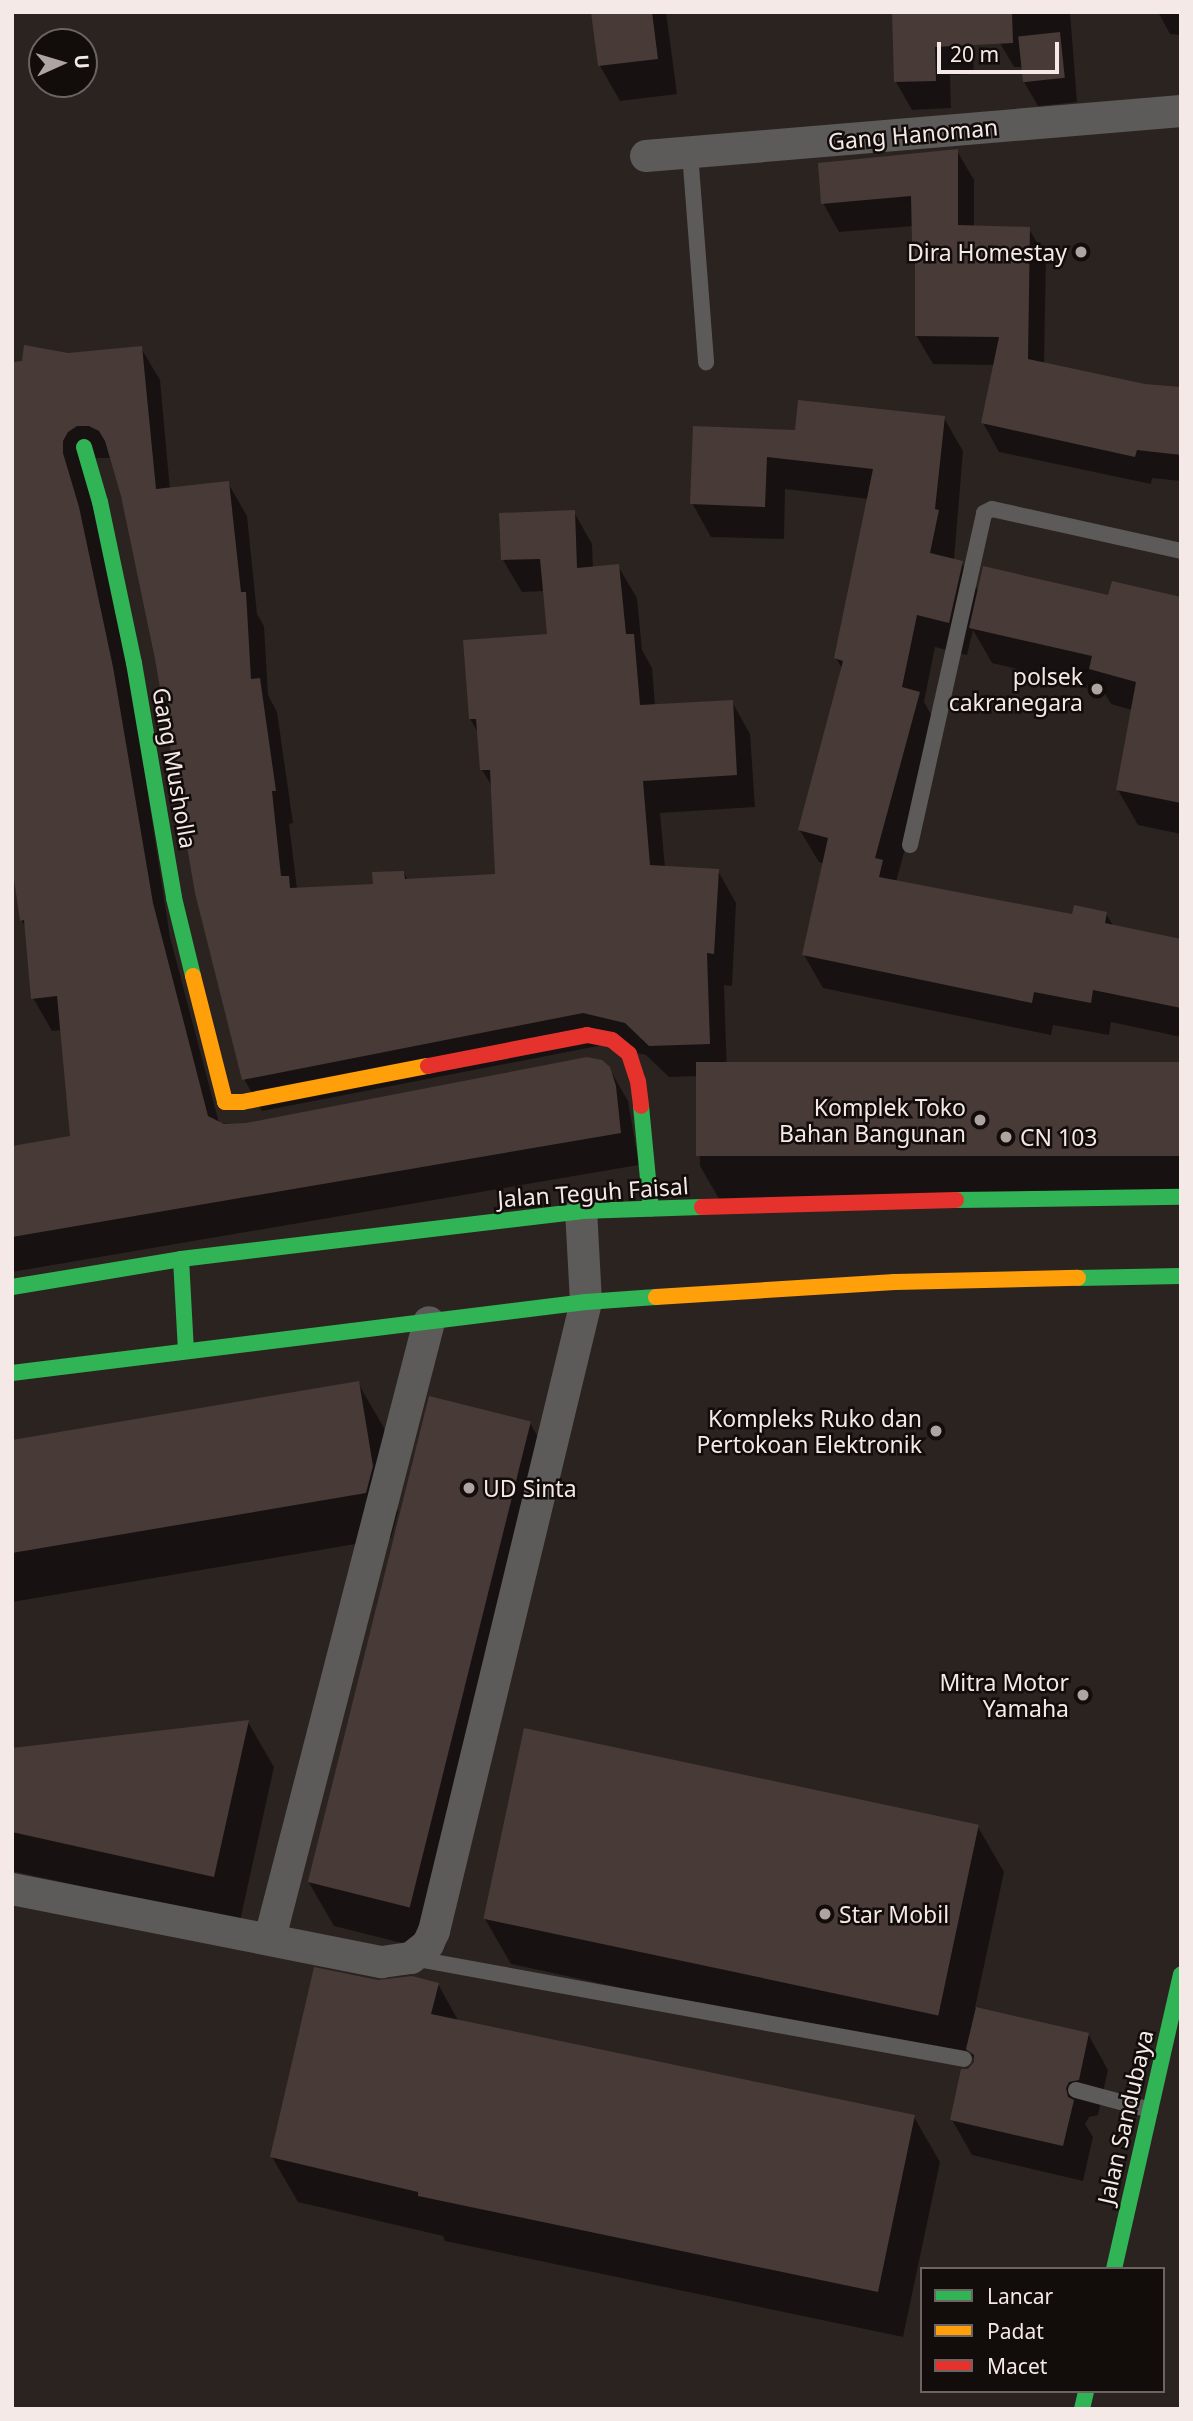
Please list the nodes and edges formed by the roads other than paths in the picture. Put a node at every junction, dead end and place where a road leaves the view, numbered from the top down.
1 (1181, 111) edge
2 (690, 153) junction
3 (646, 156) dead end
4 (706, 362) dead end
5 (84, 447) dead end
6 (1181, 551) edge
7 (909, 845) dead end
8 (1181, 1197) edge
9 (651, 1209) junction
10 (581, 1211) junction
11 (181, 1259) junction
12 (1181, 1276) edge
13 (12, 1287) edge
14 (586, 1302) junction
15 (429, 1322) junction
16 (186, 1350) junction
17 (12, 1373) edge
18 (12, 1889) edge
19 (270, 1938) junction
20 (411, 1958) junction
21 (1181, 1975) edge
22 (964, 2059) dead end
23 (1076, 2090) dead end
24 (1150, 2110) junction
25 (1114, 2267) edge

1 - 2 street, Gang Hanoman
2 - 3 street, Gang Hanoman
2 - 4 lane
5 - 9 main road, Gang Musholla
6 - 7 lane
8 - 9 main road, Jalan Teguh Faisal
9 - 10 main road, Jalan Teguh Faisal
10 - 11 main road, Jalan Teguh Faisal
10 - 14 street
11 - 13 main road, Jalan Teguh Faisal
11 - 16 main road
12 - 14 main road
14 - 15 main road
14 - 20 street
15 - 16 main road
15 - 19 street
16 - 17 main road
18 - 19 street
19 - 20 street
20 - 22 lane
21 - 24 main road, Jalan Sandubaya
23 - 24 lane
24 - 25 main road, Jalan Sandubaya

